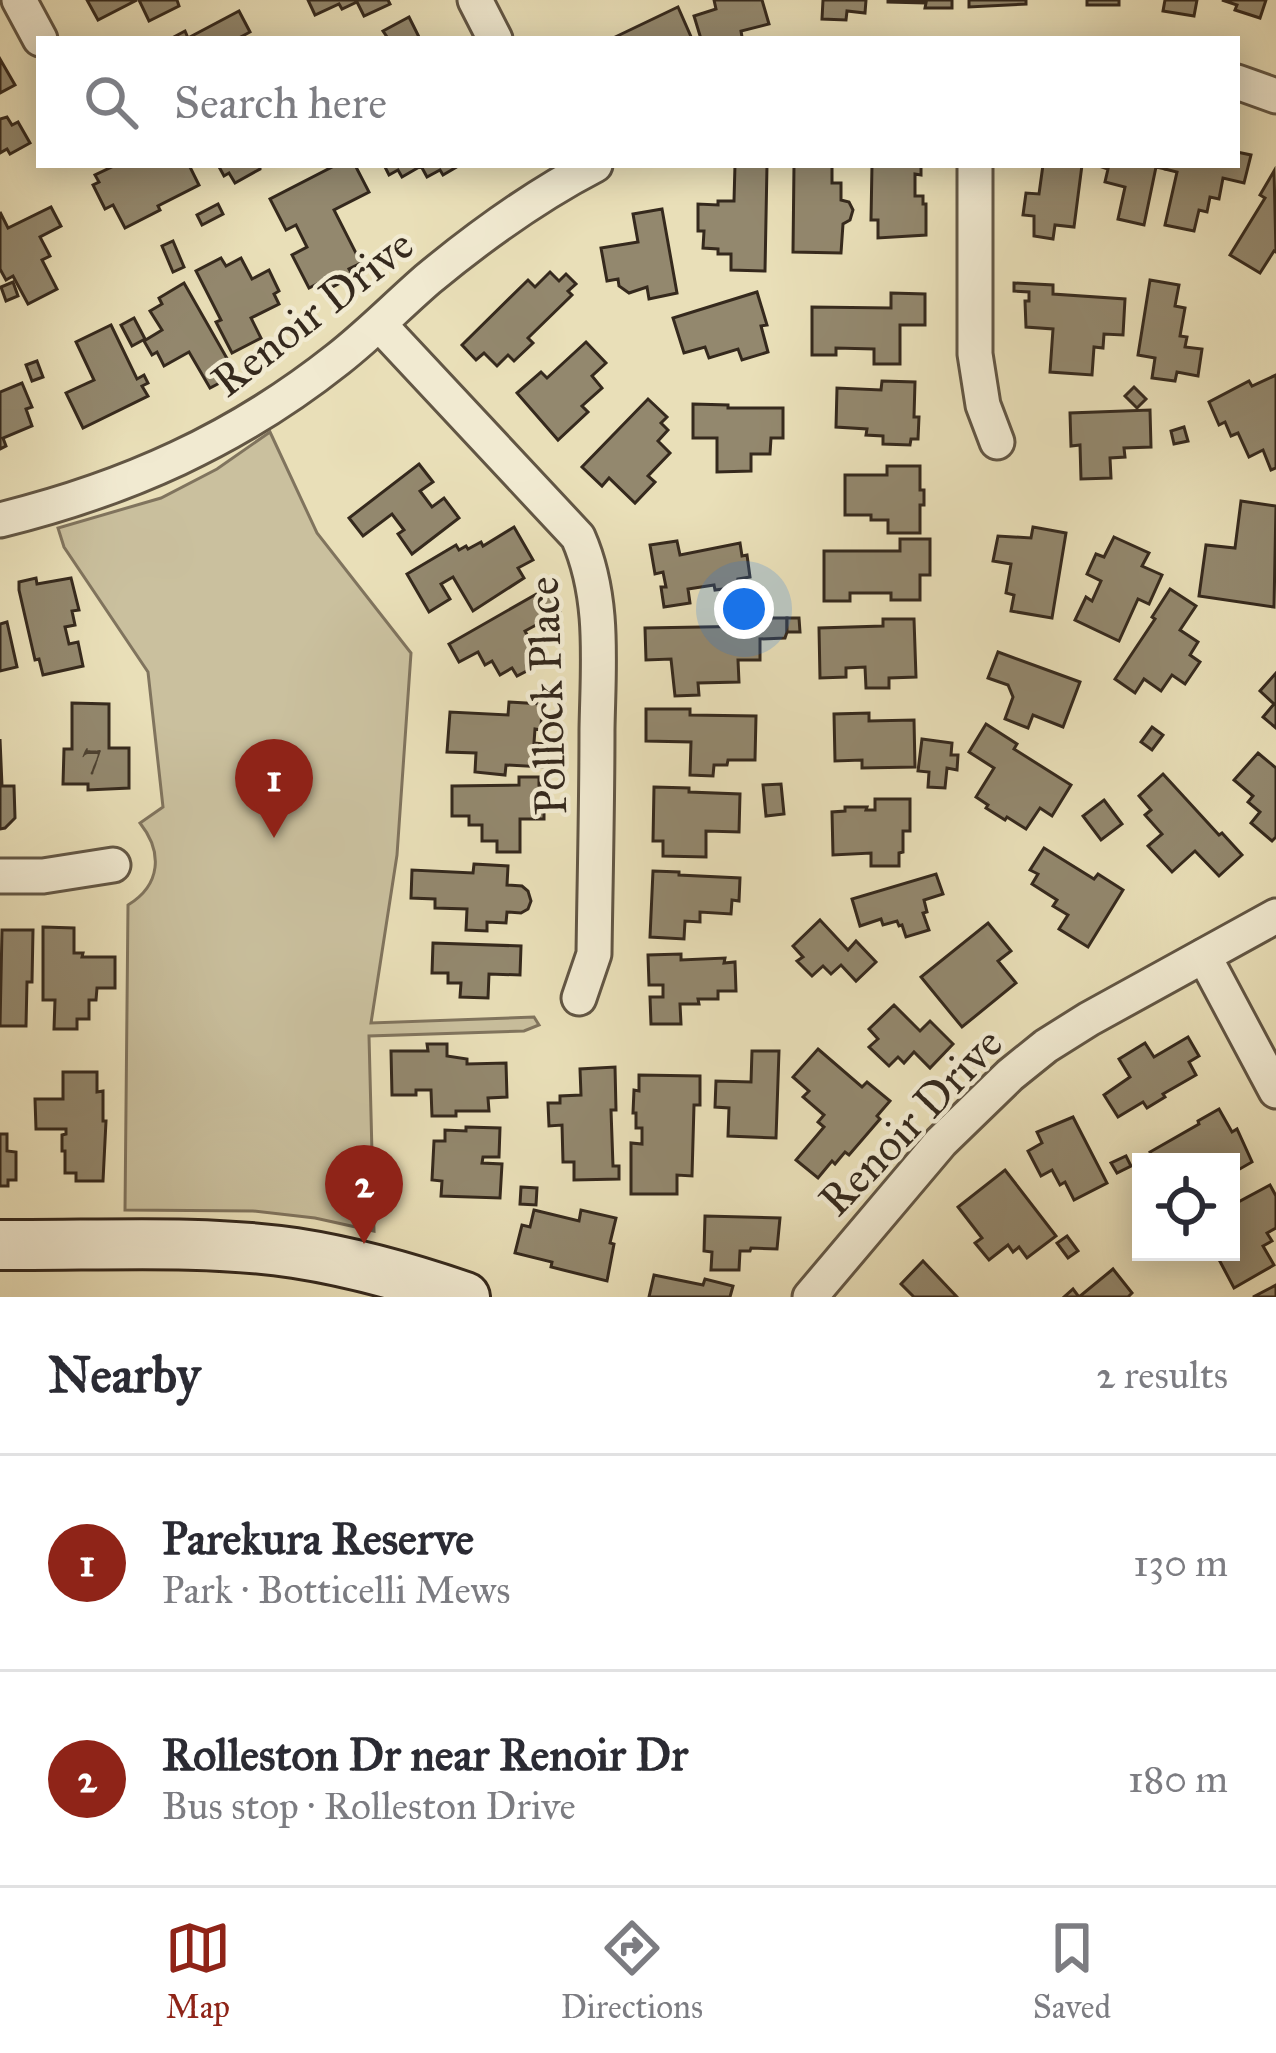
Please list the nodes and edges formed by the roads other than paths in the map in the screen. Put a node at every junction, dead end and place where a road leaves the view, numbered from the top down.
1 (19, 0) edge
2 (475, 0) edge
3 (38, 36) edge
4 (493, 36) edge
5 (1240, 83) edge
6 (1276, 96) edge
7 (975, 168) edge
8 (576, 169) edge
9 (380, 325) junction
10 (997, 442) dead end
11 (0, 520) edge
12 (113, 865) dead end
13 (0, 876) edge
14 (1276, 916) edge
15 (1204, 956) junction
16 (579, 998) dead end
17 (1276, 1091) edge
18 (0, 1245) edge
19 (465, 1297) edge
20 (810, 1297) edge

1 - 3 street
2 - 4 street
5 - 6 street
7 - 10 street
8 - 9 street, Renoir Drive
9 - 11 street, Renoir Drive
9 - 16 street, Pollock Place
12 - 13 street
14 - 15 street, Renoir Drive
15 - 17 street
15 - 20 street, Renoir Drive
18 - 19 main road

